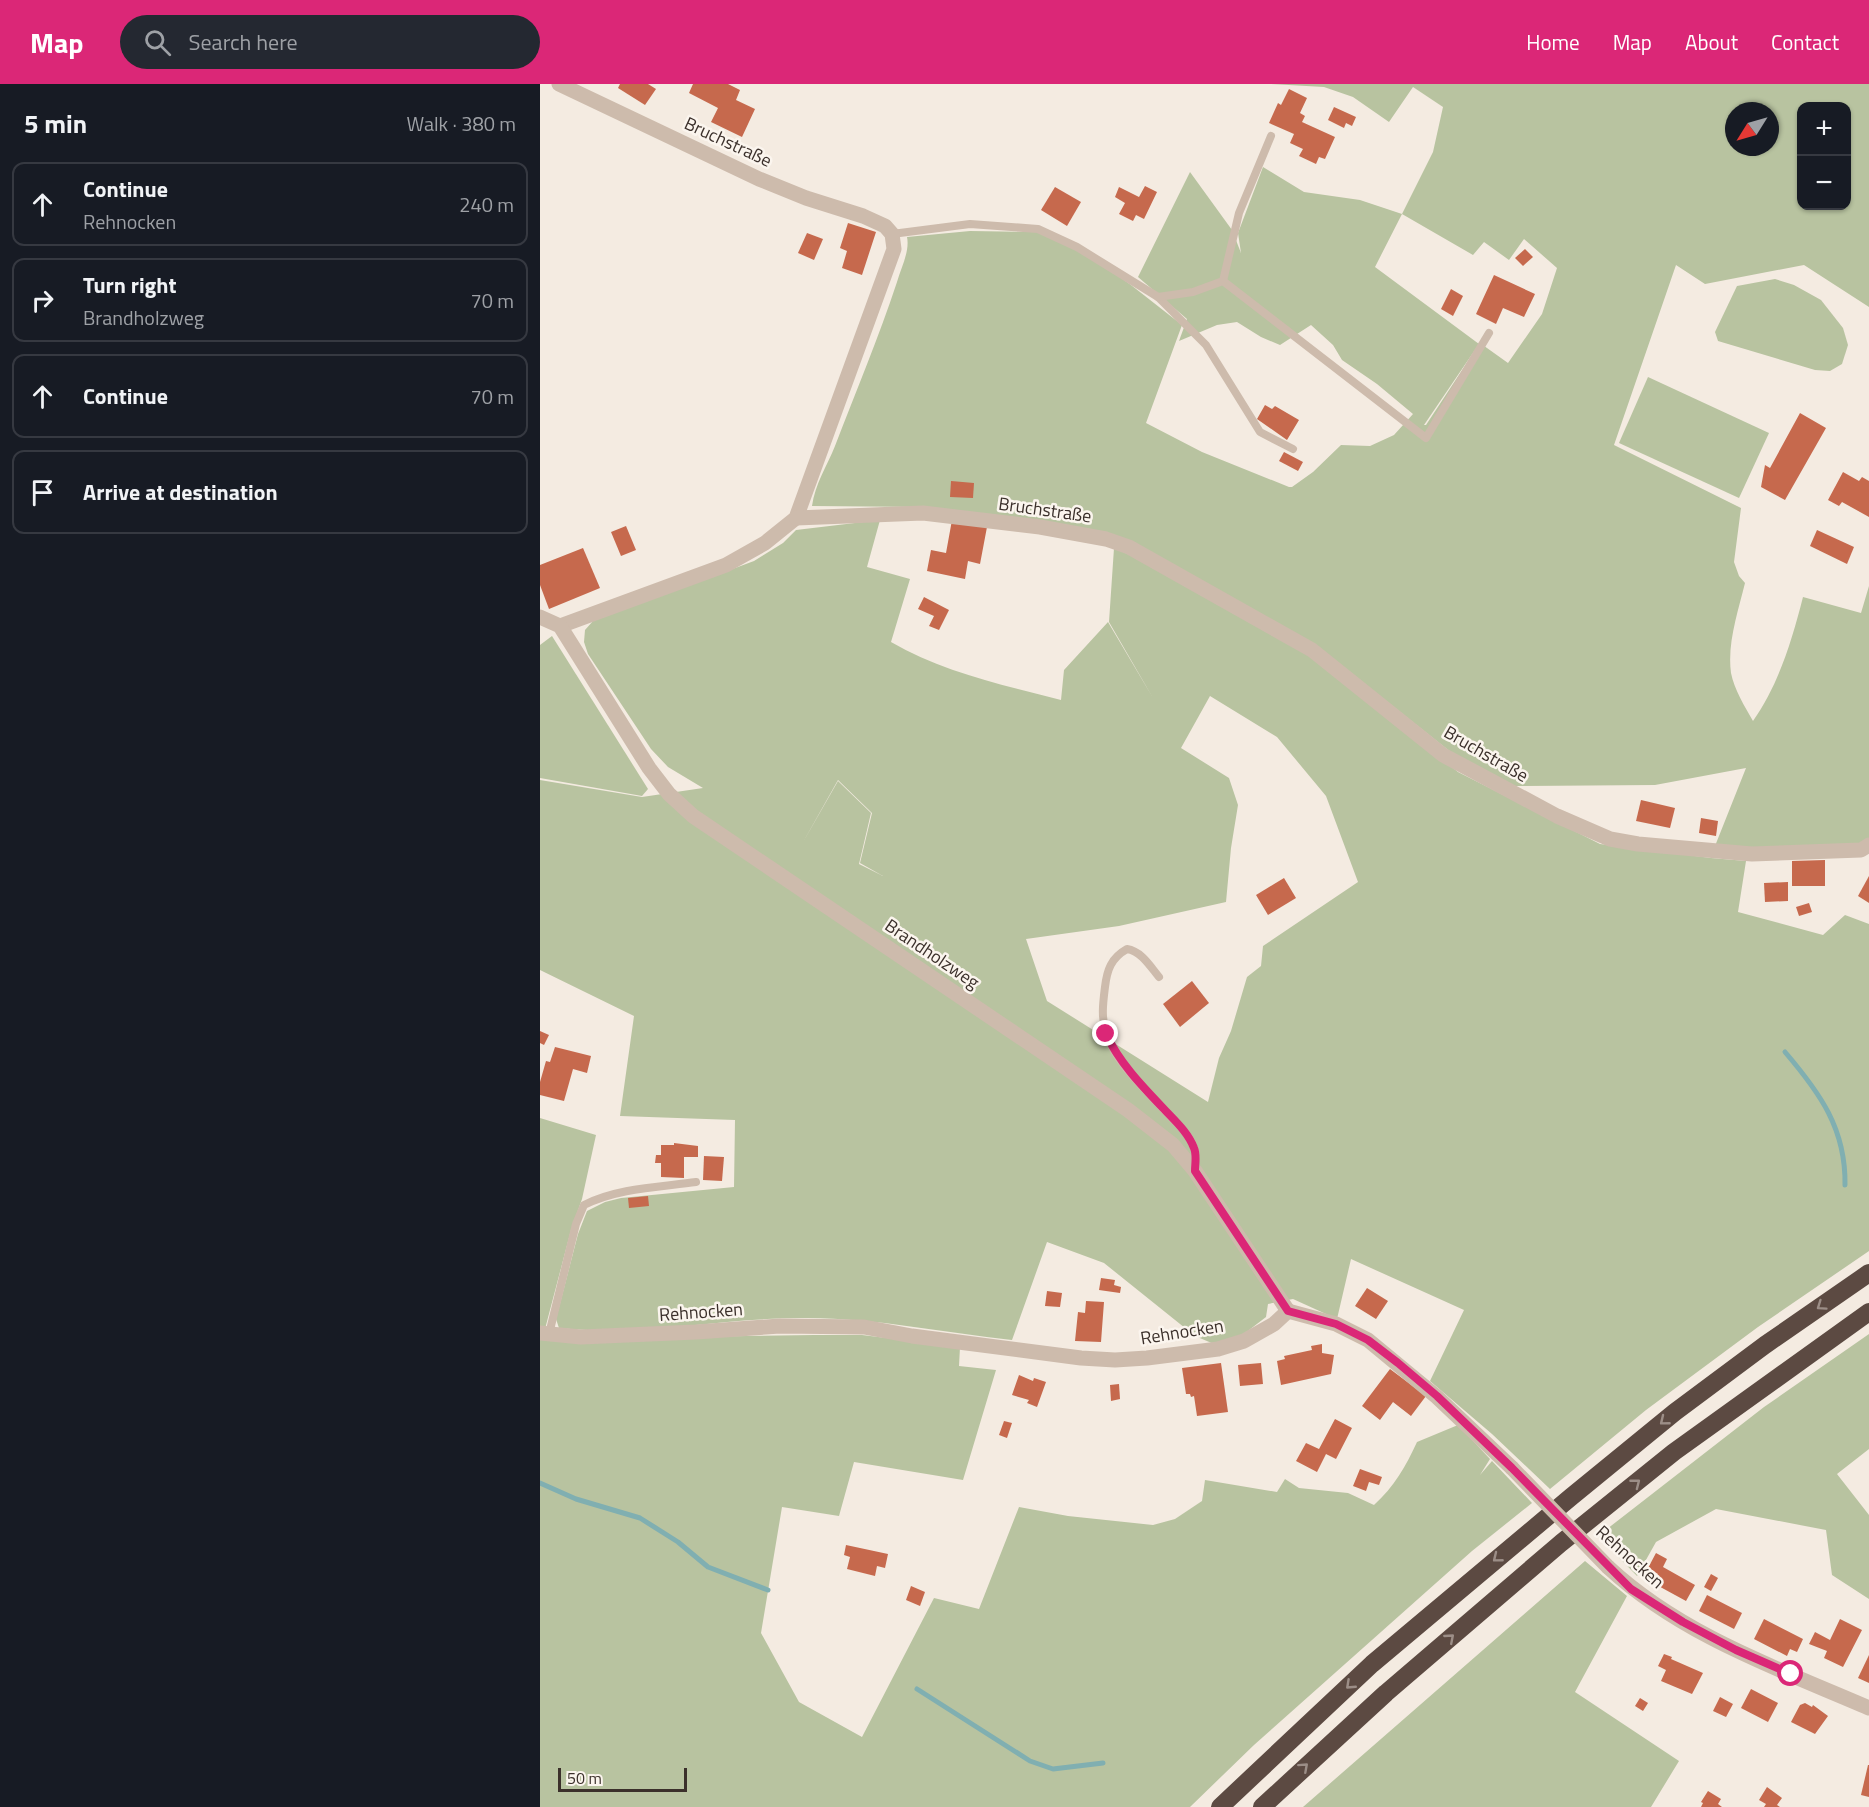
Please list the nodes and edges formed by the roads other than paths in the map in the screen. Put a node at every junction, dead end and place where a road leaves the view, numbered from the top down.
1 (559, 84) edge
2 (1271, 135) dead end
3 (892, 234) junction
4 (1223, 281) junction
5 (1158, 297) junction
6 (1489, 333) dead end
7 (1293, 449) dead end
8 (796, 518) junction
9 (540, 617) edge
10 (560, 626) junction
11 (1869, 846) edge
12 (1159, 977) dead end
13 (1195, 1171) junction
14 (696, 1182) dead end
15 (1869, 1273) edge
16 (1288, 1311) junction
17 (1869, 1312) edge
18 (545, 1334) edge
19 (1869, 1708) edge
20 (1220, 1807) edge
21 (1262, 1807) edge

1 - 3 street, Bruchstraße
2 - 4 lane
3 - 5 lane
3 - 8 street
4 - 5 lane
4 - 6 lane
5 - 7 lane
8 - 10 street
8 - 11 street, Bruchstraße
9 - 10 street
10 - 13 street, Brandholzweg
12 - 13 lane
13 - 16 street, Brandholzweg
14 - 18 lane
15 -> 20 highway
16 - 18 street, Rehnocken
16 - 19 street, Rehnocken, bridge
21 -> 17 highway

